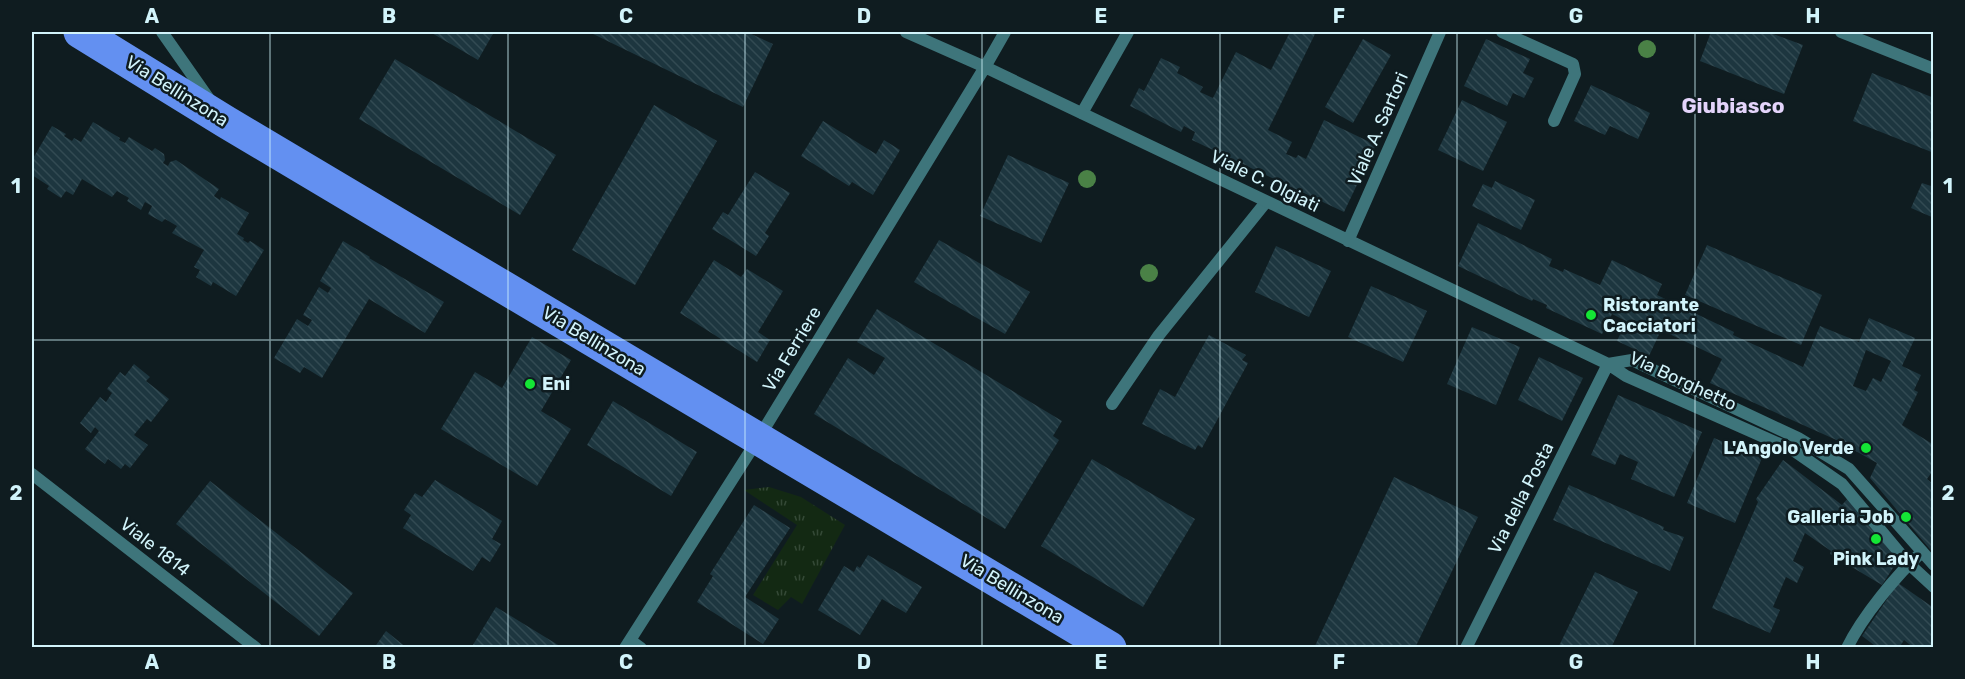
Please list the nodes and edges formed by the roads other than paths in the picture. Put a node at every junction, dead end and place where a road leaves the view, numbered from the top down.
1 (80, 32) edge
2 (162, 32) edge
3 (906, 32) edge
4 (1005, 32) edge
5 (1128, 32) edge
6 (1440, 32) edge
7 (1502, 32) edge
8 (1841, 32) edge
9 (985, 67) junction
10 (1934, 69) edge
11 (1082, 113) junction
12 (225, 122) junction
13 (1554, 122) dead end
14 (1266, 202) junction
15 (1348, 241) junction
16 (1608, 364) junction
17 (1113, 404) dead end
18 (758, 439) junction
19 (32, 474) edge
20 (1922, 552) junction
21 (1909, 564) junction
22 (1934, 566) edge
23 (1934, 587) edge
24 (632, 645) edge
25 (256, 648) edge
26 (1110, 648) edge
27 (1466, 648) edge
28 (1847, 648) edge

1 - 12 main road, Via Bellinzona
2 - 12 street
3 - 9 street, Viale C. Olgiati
4 - 9 street, Via Ferriere
5 - 11 street
6 - 15 street, Viale A. Sartori
7 - 13 street
8 - 10 street
9 - 11 street, Viale C. Olgiati
9 - 18 street, Via Ferriere
11 - 14 street, Viale C. Olgiati
12 - 18 main road, Via Bellinzona
14 - 15 street, Viale C. Olgiati
14 - 17 street
15 - 16 street, Viale C. Olgiati
16 - 20 street, Via Borghetto
16 - 21 street, Via Borghetto
16 - 27 street, Via della Posta
18 - 24 street, Via Ferriere
18 - 26 main road, Via Bellinzona
19 - 25 street, Viale 1814
20 - 21 street
20 - 22 street, Via Borghetto
21 - 23 street, Via Borghetto
21 - 28 street

